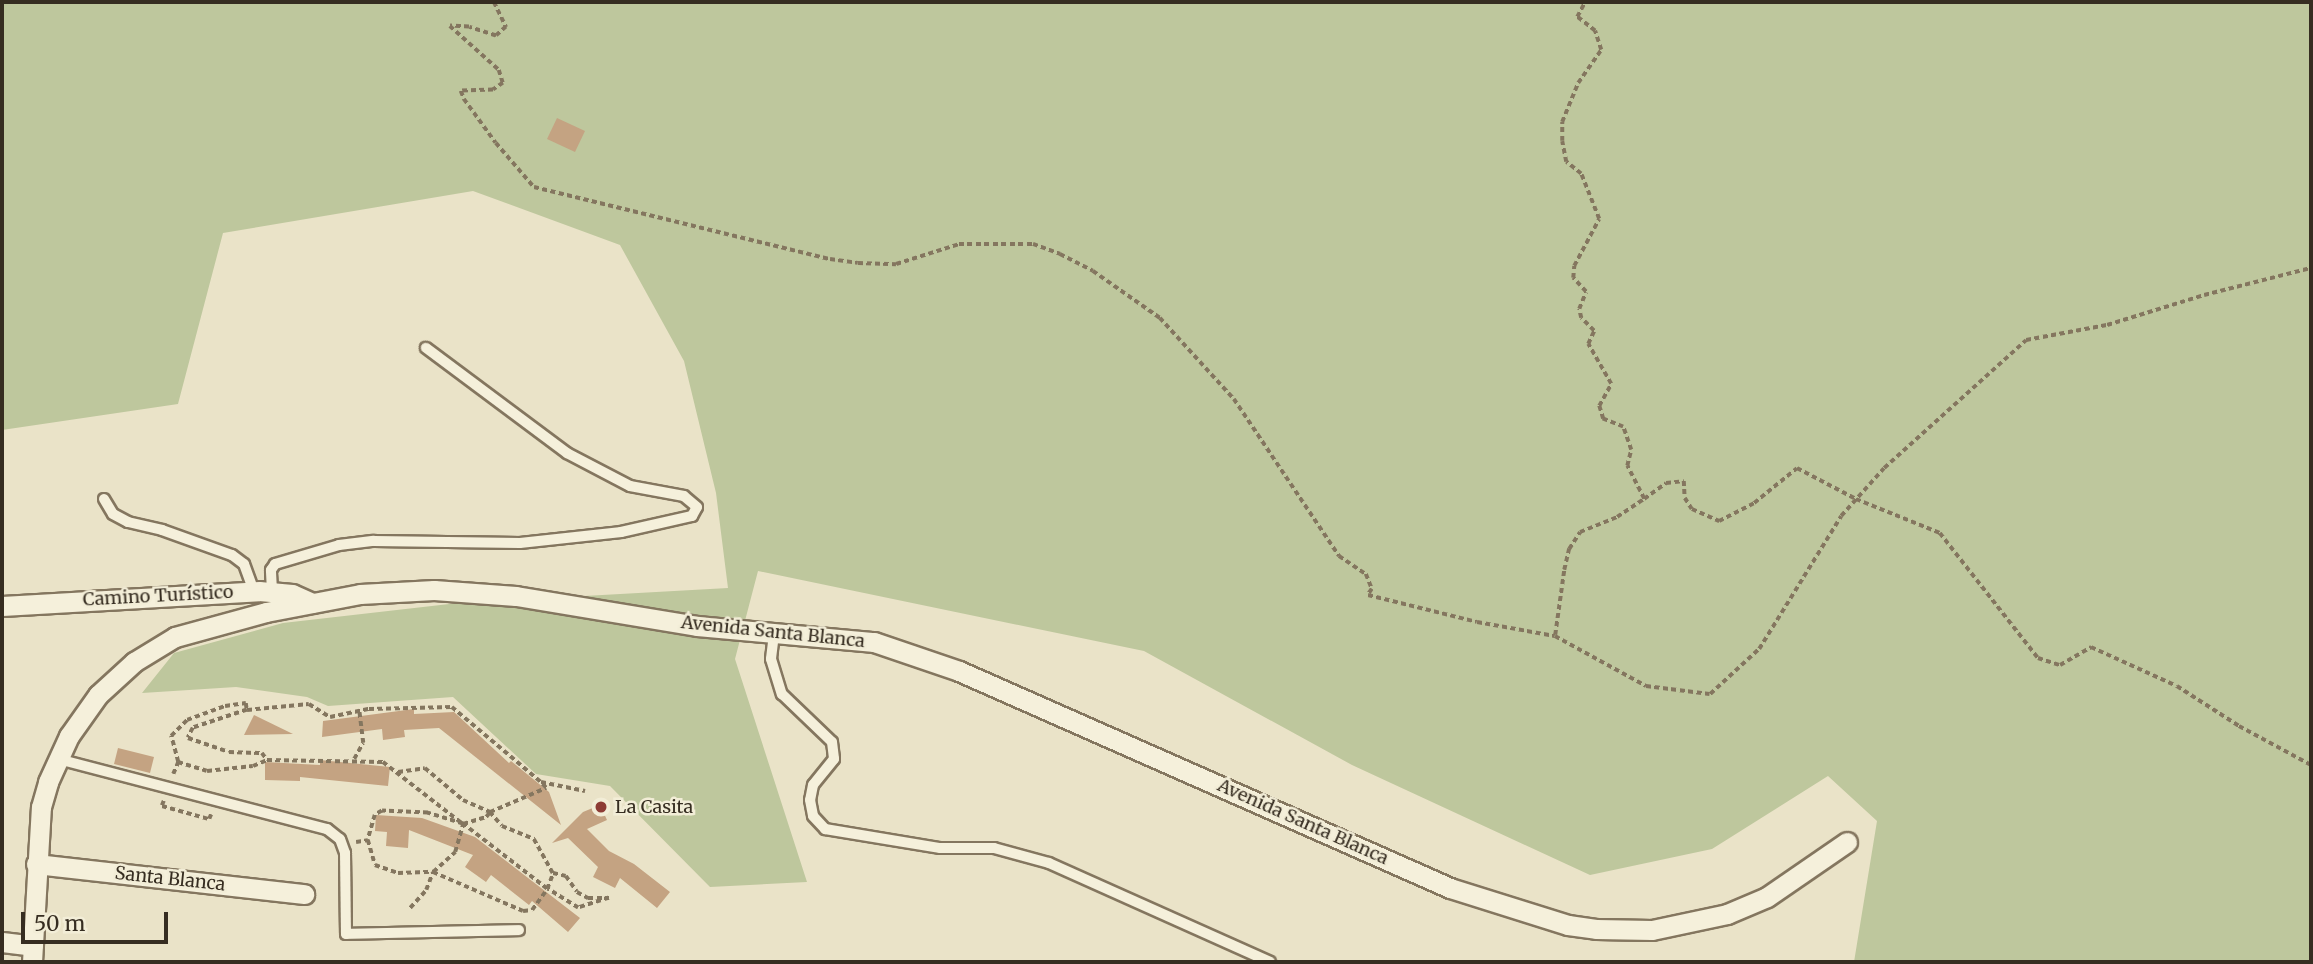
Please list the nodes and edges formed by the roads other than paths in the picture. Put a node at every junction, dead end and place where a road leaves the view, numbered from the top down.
1 (426, 348) dead end
2 (104, 499) dead end
3 (263, 591) junction
4 (312, 603) junction
5 (2, 606) edge
6 (774, 634) junction
7 (57, 759) junction
8 (1847, 842) dead end
9 (36, 864) junction
10 (304, 894) dead end
11 (519, 930) dead end
12 (2, 942) edge
13 (32, 954) edge
14 (1270, 962) edge

1 - 3 lane
2 - 3 lane
3 - 4 street, Camino Turístico
3 - 5 street, Camino Turístico
4 - 6 street, Avenida Santa Blanca
4 - 7 street, Avenida Santa Blanca
6 - 8 street, Avenida Santa Blanca
6 - 14 lane
7 - 9 street, Avenida Santa Blanca
7 - 11 lane
9 - 10 street, Santa Blanca
9 - 13 street, Avenida Santa Blanca
12 - 13 street

